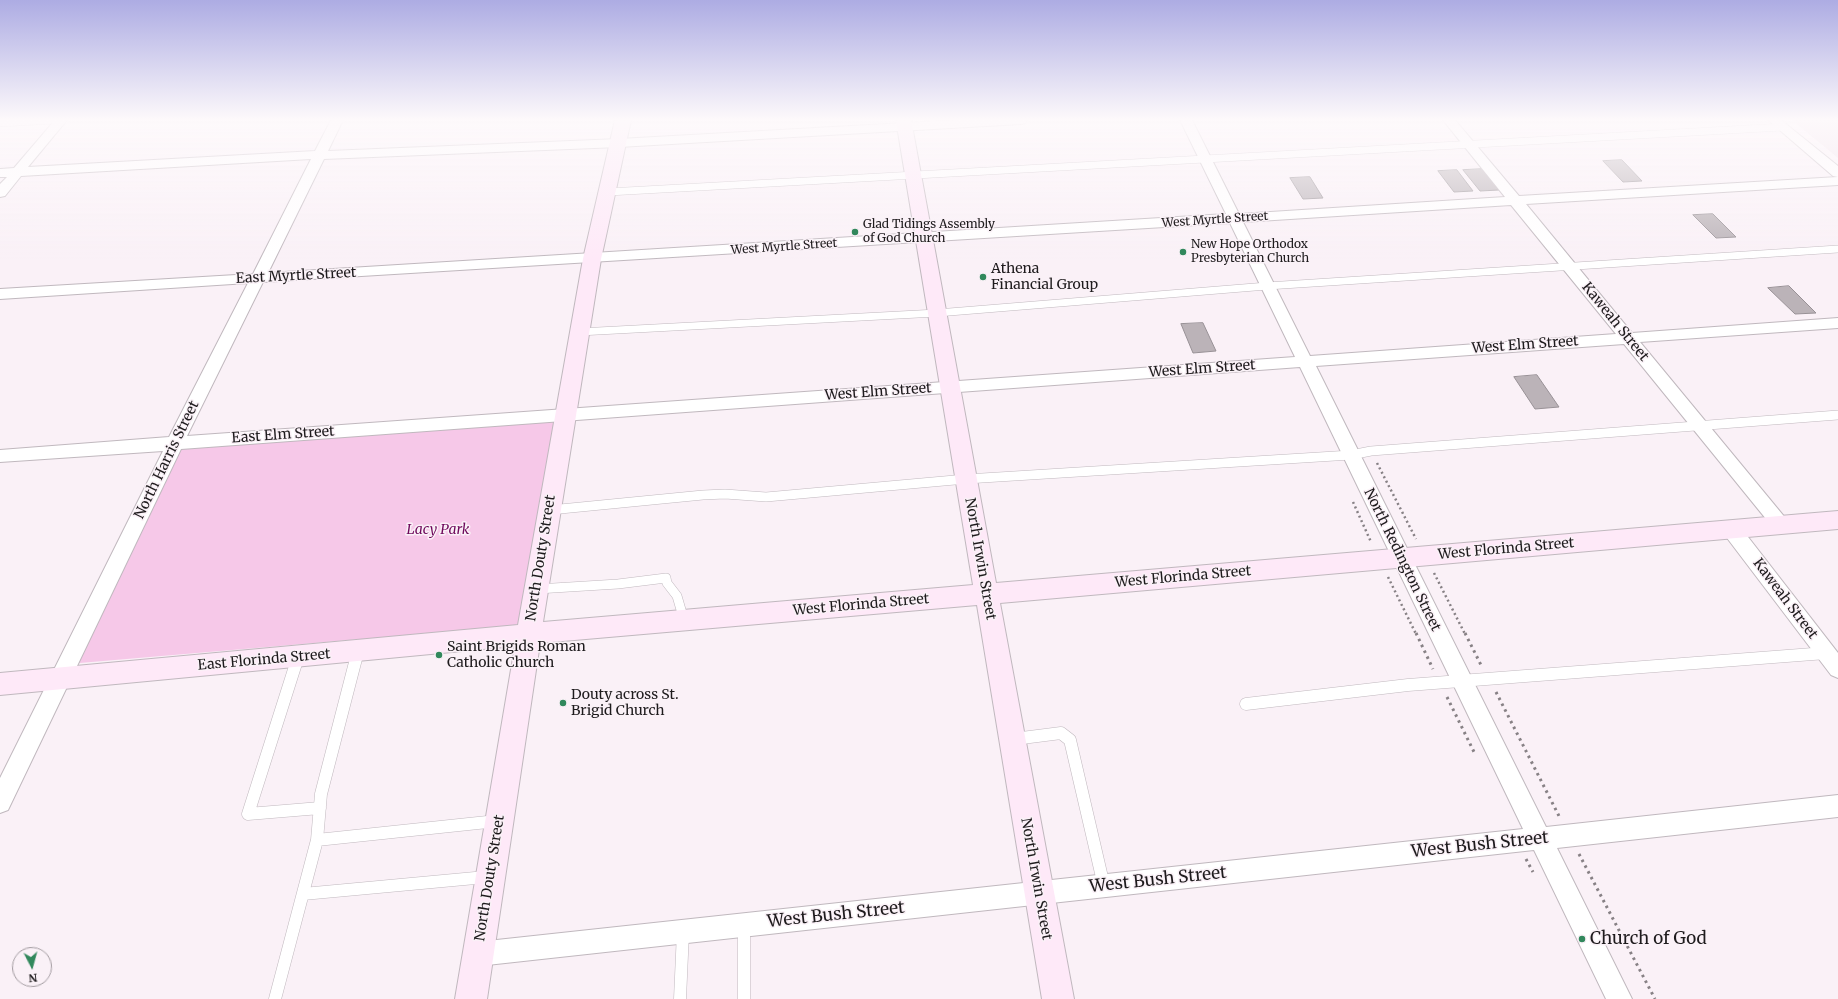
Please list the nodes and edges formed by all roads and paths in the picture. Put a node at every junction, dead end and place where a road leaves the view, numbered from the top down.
1 (22, 167) edge
2 (114, 167) edge
3 (314, 167) edge
4 (614, 167) edge
5 (911, 167) edge
6 (1065, 167) edge
7 (1209, 167) edge
8 (1487, 167) edge
9 (18, 172) junction
10 (0, 173) edge
11 (912, 175) junction
12 (1838, 181) edge
13 (608, 192) junction
14 (0, 193) edge
15 (1516, 202) junction
16 (1234, 219) junction
17 (924, 238) junction
18 (1838, 249) edge
19 (592, 259) junction
20 (1570, 267) junction
21 (257, 279) junction
22 (1267, 286) junction
23 (0, 294) edge
24 (937, 313) junction
25 (1838, 323) edge
26 (579, 332) junction
27 (1628, 338) junction
28 (1304, 361) junction
29 (950, 387) junction
30 (565, 414) junction
31 (1838, 415) edge
32 (1701, 427) junction
33 (175, 443) junction
34 (1351, 455) junction
35 (0, 456) edge
36 (966, 479) junction
37 (549, 510) junction
38 (1838, 520) edge
39 (1781, 525) junction
40 (1731, 529) junction
41 (1402, 558) junction
42 (537, 590) junction
43 (986, 594) junction
44 (684, 620) junction
45 (529, 634) junction
46 (358, 651) junction
47 (1826, 653) junction
48 (298, 657) junction
49 (1838, 669) edge
50 (62, 678) junction
51 (1462, 680) junction
52 (0, 684) edge
53 (1246, 704) dead end
54 (1012, 739) junction
55 (0, 802) edge
56 (1838, 806) edge
57 (320, 808) junction
58 (499, 821) junction
59 (1540, 839) junction
60 (317, 840) junction
61 (490, 877) junction
62 (1104, 886) junction
63 (1039, 893) junction
64 (303, 894) junction
65 (744, 925) junction
66 (683, 932) junction
67 (478, 954) junction
68 (275, 999) edge
69 (471, 999) edge
70 (680, 999) edge
71 (744, 999) edge
72 (1058, 999) edge
73 (1620, 999) edge

1 - 9 street
2 - 9 street
3 - 21 street, North Harris Street
4 - 13 street, North Douty Street
5 - 11 street, North Irwin Street
6 - 11 lane
7 - 16 street, North Redington Street
8 - 15 street, Kaweah Street
9 - 10 street
9 - 14 street
11 - 13 lane
11 - 17 street, North Irwin Street
12 - 15 street, West Myrtle Street
13 - 19 street, North Douty Street
15 - 16 street, West Myrtle Street
15 - 20 street, Kaweah Street
16 - 17 street, West Myrtle Street
16 - 22 street, North Redington Street
17 - 19 street, West Myrtle Street
17 - 24 street, North Irwin Street
18 - 20 lane
19 - 21 street, East Myrtle Street
19 - 26 street, North Douty Street
20 - 22 lane
20 - 27 street, Kaweah Street
21 - 23 street, East Myrtle Street
21 - 33 street, North Harris Street
22 - 24 lane
22 - 28 street, North Redington Street
24 - 26 lane
24 - 29 street, North Irwin Street
25 - 27 street, West Elm Street
26 - 30 street, North Douty Street
27 - 28 street, West Elm Street
27 - 32 street, Kaweah Street
28 - 29 street, West Elm Street
28 - 34 street, North Redington Street
29 - 30 street, West Elm Street
29 - 36 street, North Irwin Street
30 - 33 street, East Elm Street
30 - 37 street, North Douty Street
31 - 32 lane
32 - 34 lane
32 - 39 street, Kaweah Street
33 - 35 street, East Elm Street
33 - 50 street, North Harris Street
34 - 36 lane
34 - 41 street, North Redington Street
36 - 37 lane
36 - 43 street, North Irwin Street
37 - 42 street, North Douty Street
38 - 39 street, West Florinda Street
39 - 40 street, West Florinda Street
40 - 41 street, West Florinda Street
40 - 47 street, Kaweah Street
41 - 43 street, West Florinda Street
41 - 51 street, North Redington Street
42 - 44 lane
42 - 45 street, North Douty Street
43 - 44 street, West Florinda Street
43 - 54 street, North Irwin Street
44 - 45 street, West Florinda Street
45 - 46 street, East Florinda Street
45 - 58 street, North Douty Street
46 - 48 street, East Florinda Street
46 - 57 lane
47 - 49 street, Kaweah Street
47 - 51 lane
48 - 50 street, East Florinda Street
48 - 57 lane
50 - 52 street, East Florinda Street
50 - 55 street, North Harris Street
51 - 53 lane
51 - 59 street, North Redington Street
54 - 62 lane
54 - 63 street, North Irwin Street
56 - 59 street, West Bush Street
57 - 60 lane
58 - 60 lane
58 - 61 street, North Douty Street
59 - 62 street, West Bush Street
59 - 73 street, North Redington Street
60 - 64 lane
61 - 64 lane
61 - 67 street, North Douty Street
62 - 63 street, West Bush Street
63 - 65 street, West Bush Street
63 - 72 street, North Irwin Street
64 - 68 lane
65 - 66 street, West Bush Street
65 - 71 lane
66 - 67 street, West Bush Street
66 - 70 lane
67 - 69 street, North Douty Street

